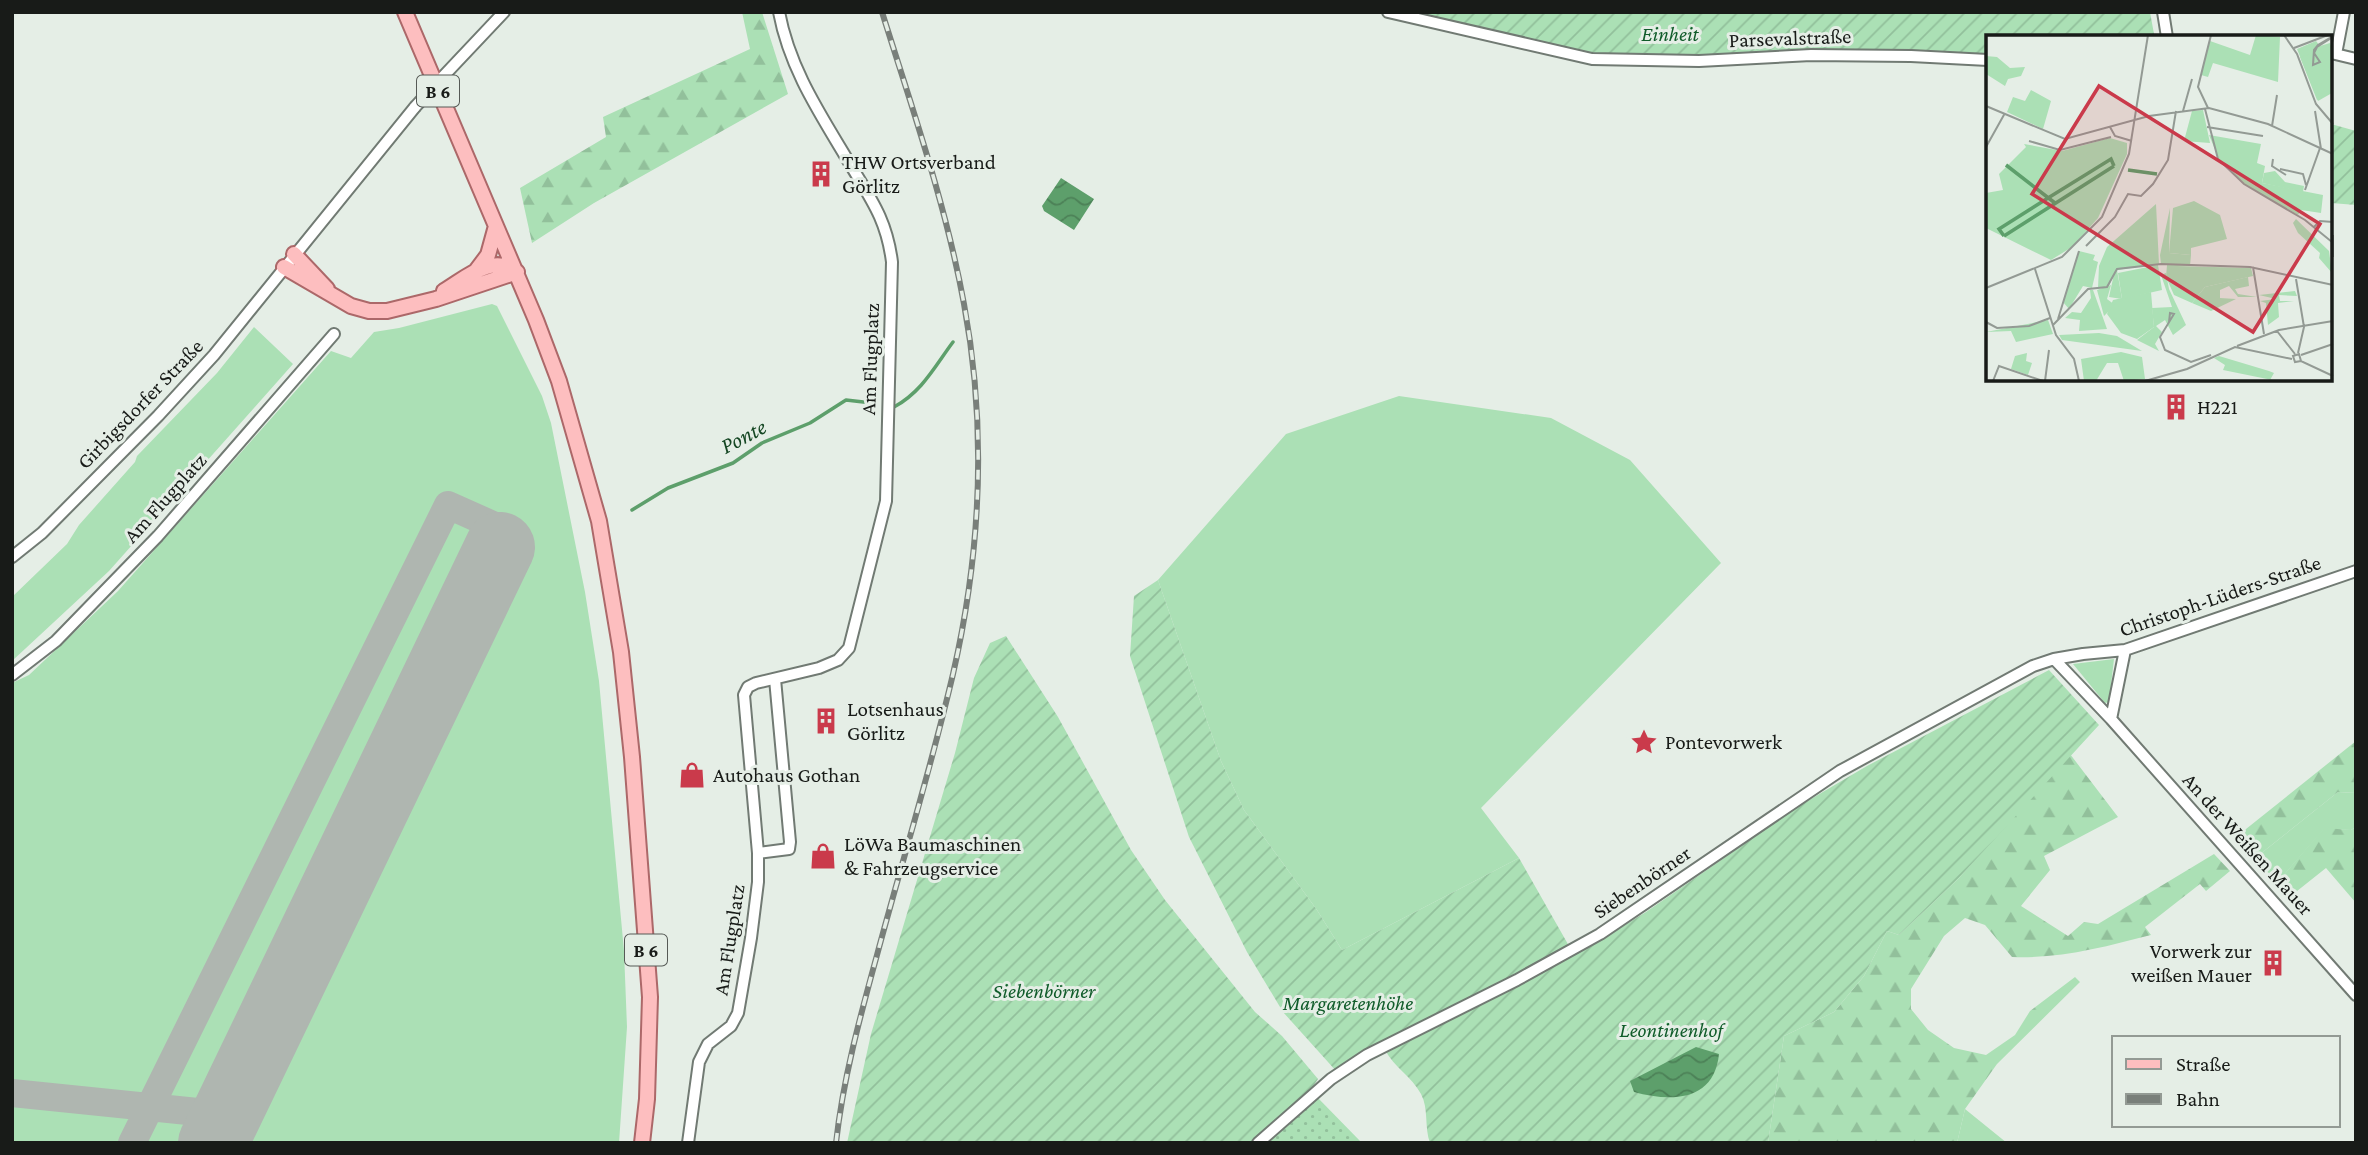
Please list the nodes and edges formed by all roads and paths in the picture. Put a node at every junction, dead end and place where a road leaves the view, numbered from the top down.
1 (405, 12) edge
2 (504, 12) edge
3 (779, 12) edge
4 (1388, 12) edge
5 (2163, 12) edge
6 (2344, 12) edge
7 (2167, 35) edge
8 (2333, 54) edge
9 (2356, 59) edge
10 (1986, 60) edge
11 (496, 226) junction
12 (294, 254) junction
13 (284, 267) junction
14 (476, 271) junction
15 (517, 272) junction
16 (332, 295) junction
17 (424, 301) junction
18 (334, 334) dead end
19 (12, 557) edge
20 (2356, 571) edge
21 (2125, 650) junction
22 (2054, 659) junction
23 (12, 675) edge
24 (775, 678) junction
25 (2111, 719) junction
26 (758, 853) junction
27 (2356, 995) edge
28 (642, 1143) edge
29 (688, 1143) edge
30 (1258, 1143) edge

1 - 11 main road, B 6
2 - 12 street, Girbigsdorfer Straße, bridge
3 - 24 street, Am Flugplatz
4 - 10 street, Parsevalstraße
5 - 7 street
6 - 8 street
8 - 9 street
11 - 14 main road
11 - 15 main road, B 6
12 - 13 street, Girbigsdorfer Straße
12 - 16 main road
13 - 16 main road
13 - 19 street, Girbigsdorfer Straße
14 - 15 main road
14 - 17 main road
15 - 17 main road
15 - 28 main road, B 6
16 - 17 main road
18 - 23 street, Am Flugplatz
20 - 21 street, Christoph-Lüders-Straße
21 - 22 street, Christoph-Lüders-Straße
21 - 25 street
22 - 25 street, An der Weißen Mauer
22 - 30 street, Siebenbörner
24 - 26 street, Am Flugplatz
24 - 26 street
25 - 27 street, An der Weißen Mauer
26 - 29 street, Am Flugplatz

